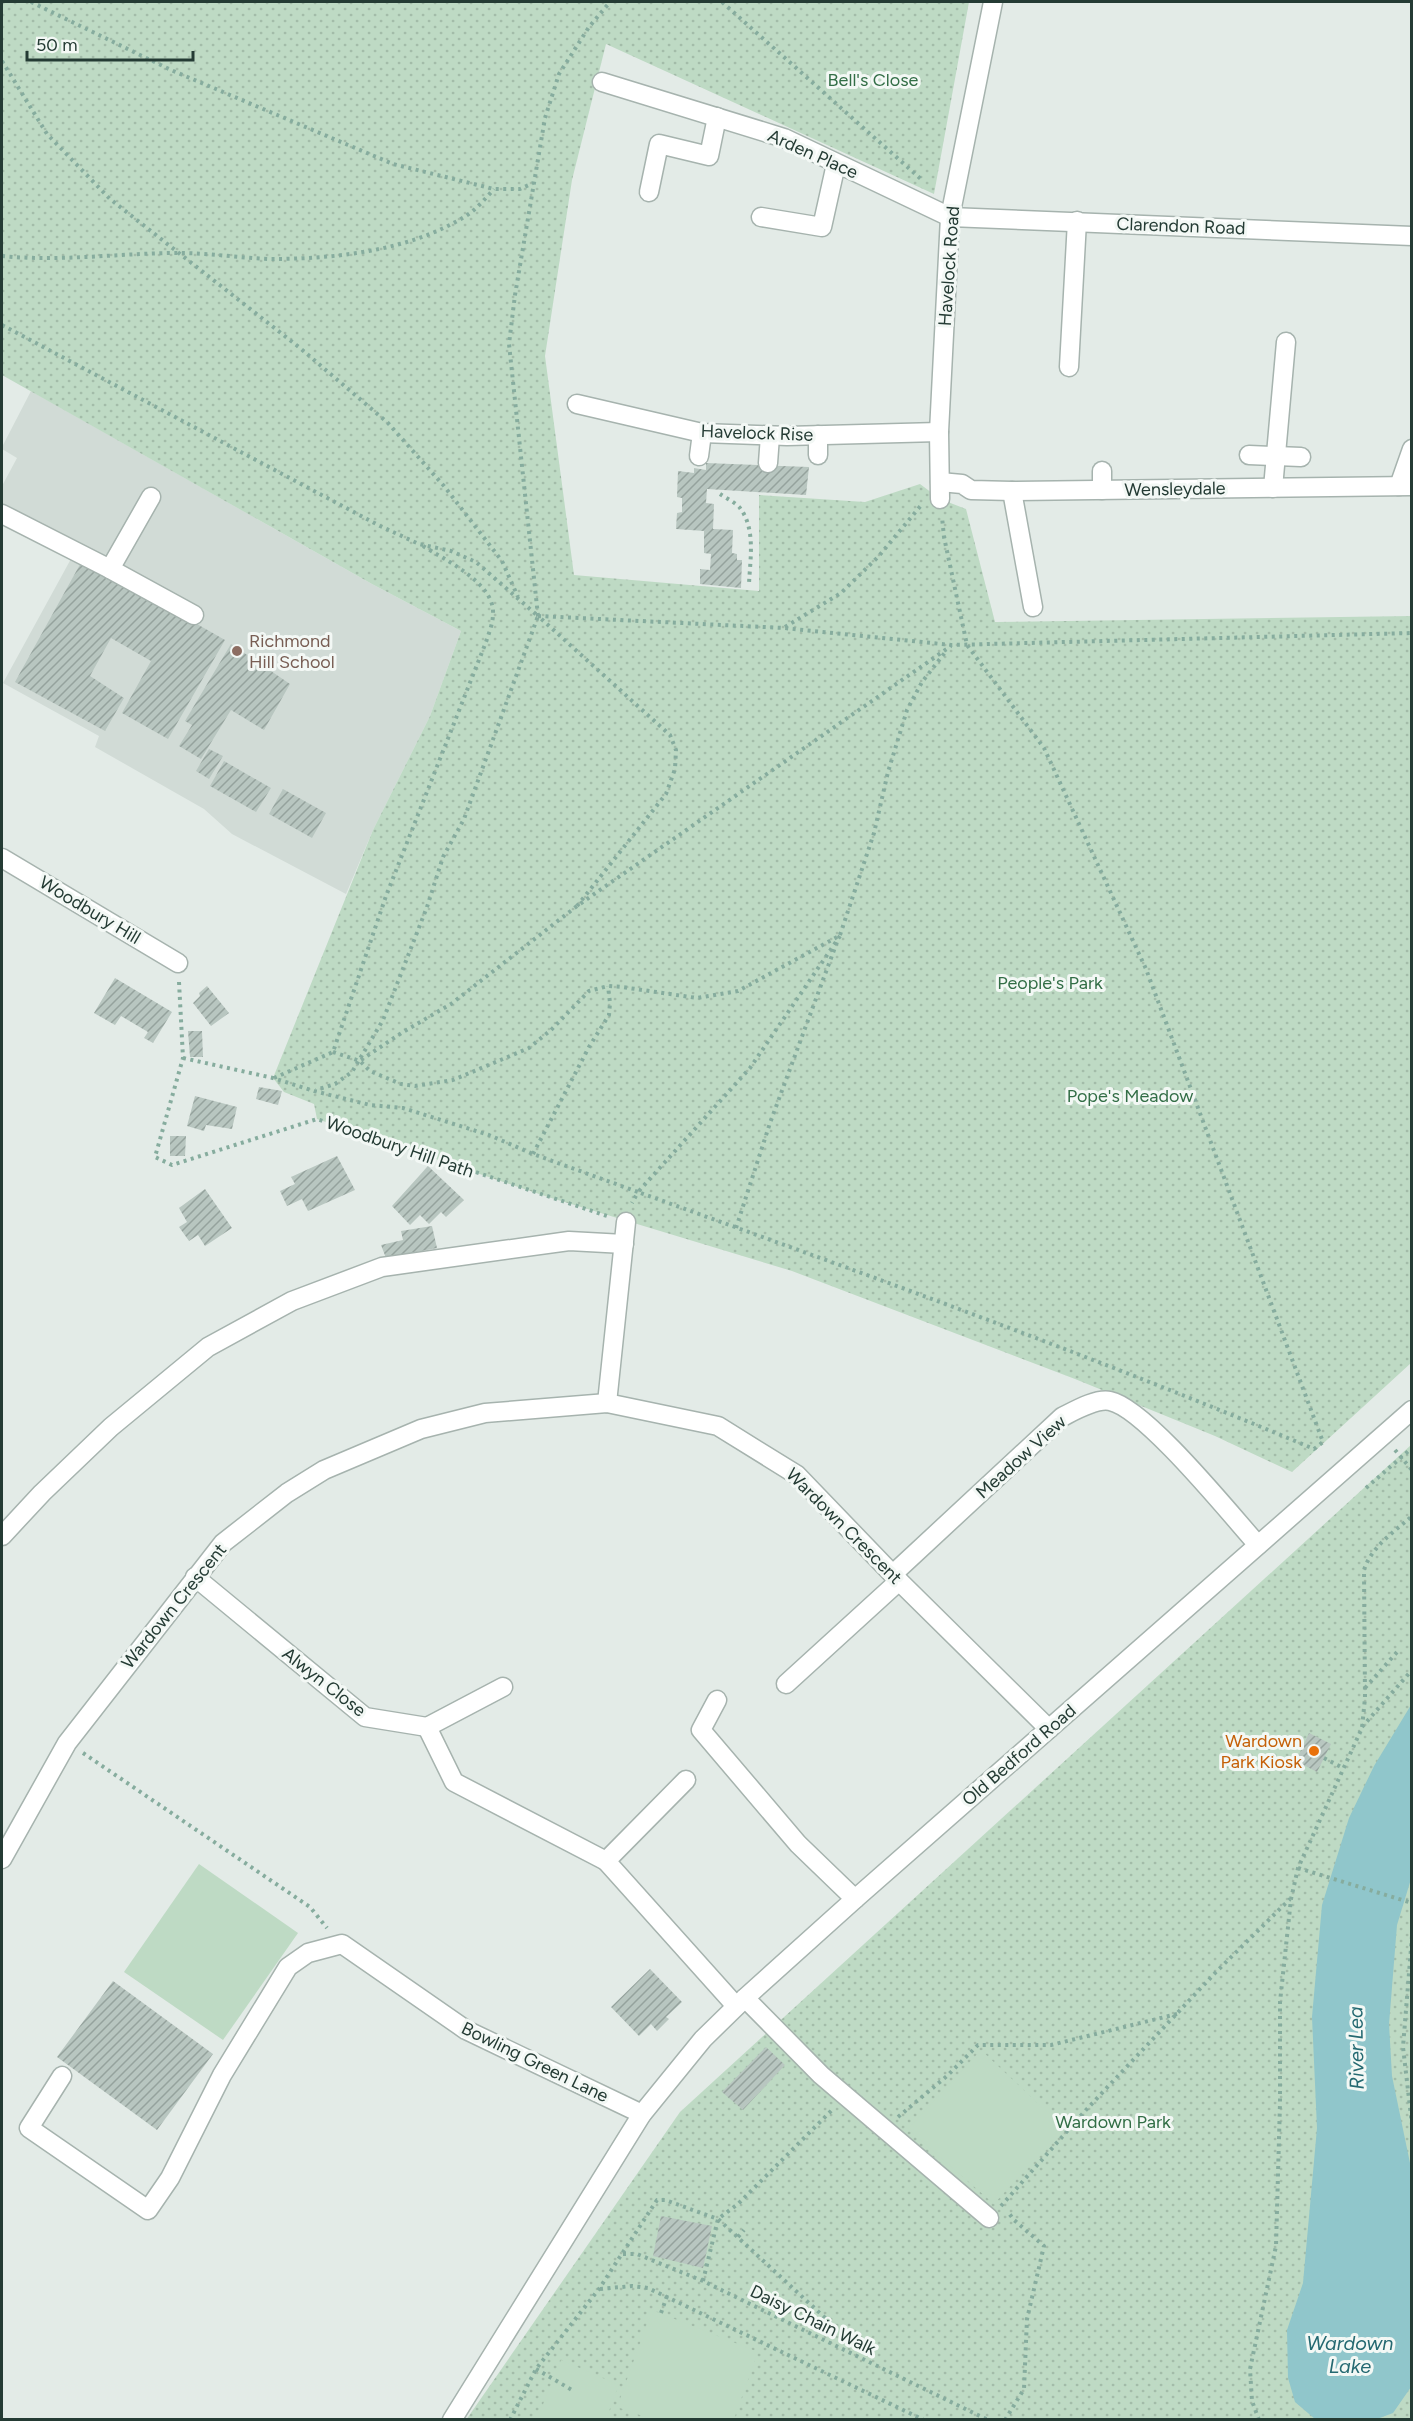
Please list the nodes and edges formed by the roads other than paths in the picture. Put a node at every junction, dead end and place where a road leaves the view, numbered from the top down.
1 (993, 2) edge
2 (602, 82) dead end
3 (717, 117) junction
4 (836, 164) junction
5 (649, 192) dead end
6 (761, 217) dead end
7 (950, 218) junction
8 (1077, 221) junction
9 (1412, 236) edge
10 (1286, 342) dead end
11 (1070, 367) dead end
12 (578, 404) dead end
13 (939, 432) junction
14 (702, 433) junction
15 (818, 435) junction
16 (770, 436) junction
17 (1412, 449) edge
18 (818, 455) dead end
19 (1249, 455) dead end
20 (699, 456) dead end
21 (1276, 456) junction
22 (1301, 457) dead end
23 (768, 463) dead end
24 (1102, 471) dead end
25 (1406, 486) edge
26 (1273, 488) junction
27 (940, 490) joint
28 (1102, 490) junction
29 (1012, 491) junction
30 (151, 497) dead end
31 (2, 514) edge
32 (110, 569) junction
33 (1033, 607) dead end
34 (194, 615) dead end
35 (2, 858) edge
36 (178, 963) road end
37 (626, 1222) road end
38 (624, 1244) junction
39 (607, 1403) junction
40 (1412, 1410) edge
41 (2, 1536) edge
42 (1258, 1545) junction
43 (195, 1577) junction
44 (896, 1577) junction
45 (786, 1684) dead end
46 (503, 1687) dead end
47 (717, 1700) dead end
48 (427, 1727) junction
49 (1049, 1729) junction
50 (686, 1780) dead end
51 (2, 1859) edge
52 (606, 1861) junction
53 (855, 1899) junction
54 (740, 2002) junction
55 (62, 2076) dead end
56 (642, 2114) junction
57 (989, 2218) road end
58 (452, 2420) edge

1 - 7 street, Havelock Road
2 - 3 street, Arden Place
3 - 4 street, Arden Place
3 - 5 street
4 - 6 street
4 - 7 street, Arden Place
7 - 8 street, Clarendon Road
7 - 13 street, Havelock Road
8 - 9 street, Clarendon Road
8 - 11 street
10 - 21 street
12 - 14 street, Havelock Rise
13 - 15 street, Havelock Rise
13 - 27 street, Havelock Road
14 - 16 street, Havelock Rise
14 - 20 street
15 - 16 street, Havelock Rise
15 - 18 street
16 - 23 street
17 - 25 street
19 - 21 street
21 - 22 street
21 - 26 street
24 - 28 street
25 - 26 street, Wensleydale
26 - 28 street, Wensleydale
27 - 29 street, Wensleydale
28 - 29 street, Wensleydale
29 - 33 street
30 - 32 street
31 - 32 street
32 - 34 street
35 - 36 street, Woodbury Hill
37 - 38 street
38 - 39 street
38 - 41 street
39 - 43 street, Wardown Crescent
39 - 44 street, Wardown Crescent
40 - 42 street, Old Bedford Road
42 - 44 street, Meadow View
42 - 49 street, Old Bedford Road
43 - 48 street, Alwyn Close
43 - 51 street, Wardown Crescent
44 - 45 street
44 - 49 street, Wardown Crescent
46 - 48 street
47 - 53 street
48 - 52 street
49 - 53 street, Old Bedford Road
50 - 52 street
52 - 54 street
53 - 54 street, Old Bedford Road
54 - 56 street, Old Bedford Road
54 - 57 street
55 - 56 street, Bowling Green Lane
56 - 58 street, Old Bedford Road

